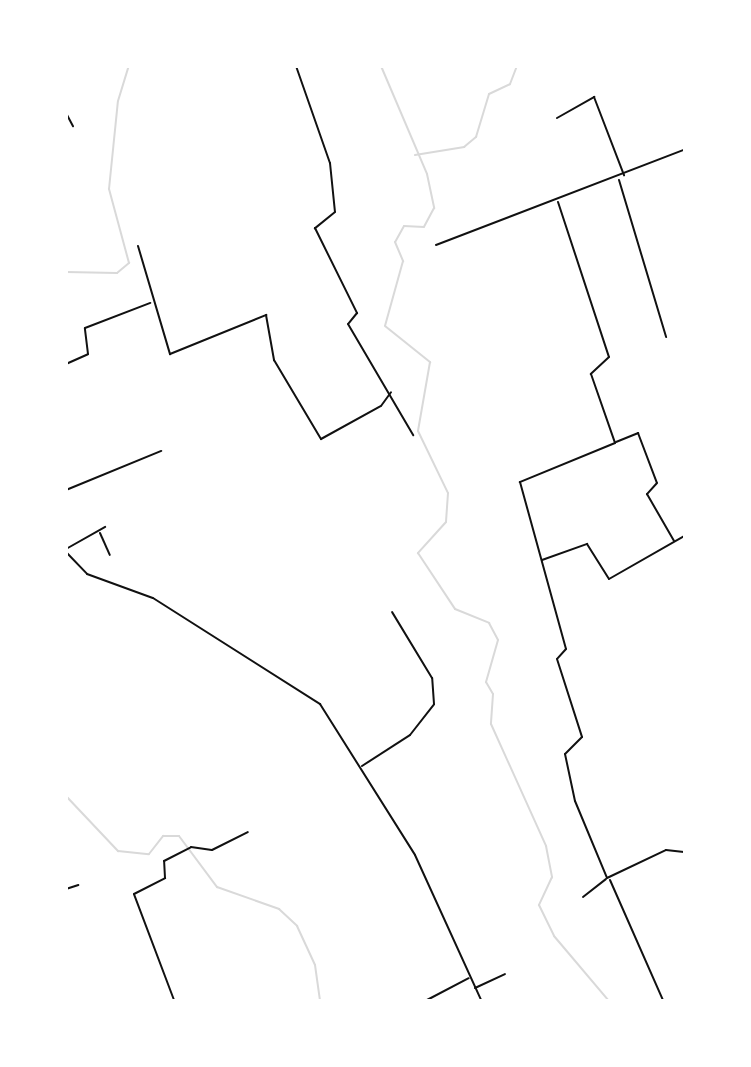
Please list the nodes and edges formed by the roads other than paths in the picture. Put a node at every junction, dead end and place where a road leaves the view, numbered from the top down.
1 (296, 66) edge
2 (66, 113) edge
3 (557, 118) dead end
4 (73, 126) dead end
5 (684, 150) edge
6 (625, 176) junction
7 (618, 179) junction
8 (558, 202) junction
9 (436, 245) dead end
10 (138, 246) dead end
11 (151, 303) junction
12 (666, 337) dead end
13 (66, 364) edge
14 (391, 392) junction
15 (412, 435) dead end
16 (615, 443) junction
17 (161, 451) dead end
18 (66, 490) edge
19 (105, 527) dead end
20 (99, 533) junction
21 (684, 536) edge
22 (674, 542) junction
23 (66, 551) edge
24 (110, 555) dead end
25 (541, 561) junction
26 (392, 612) dead end
27 (361, 766) junction
28 (248, 832) dead end
29 (684, 852) edge
30 (608, 879) junction
31 (78, 885) dead end
32 (66, 889) edge
33 (583, 897) dead end
34 (505, 974) dead end
35 (469, 977) junction
36 (475, 988) junction
37 (174, 1000) edge
38 (427, 1000) edge
39 (481, 1000) edge
40 (663, 1000) edge

1 - 14 street
2 - 4 street
3 - 6 street
5 - 6 street
6 - 7 street
7 - 8 street
7 - 12 street
8 - 9 street
8 - 16 street
10 - 11 street
11 - 13 street
11 - 14 street
14 - 15 street
16 - 22 street
16 - 25 street
17 - 18 street
19 - 20 street
20 - 23 street
20 - 24 street
21 - 22 street
22 - 25 street
23 - 27 street
25 - 30 street
26 - 27 street
27 - 35 street
28 - 37 street
29 - 30 street
30 - 33 street
30 - 40 street
31 - 32 street
34 - 36 street
35 - 36 street
35 - 38 street
36 - 39 street

